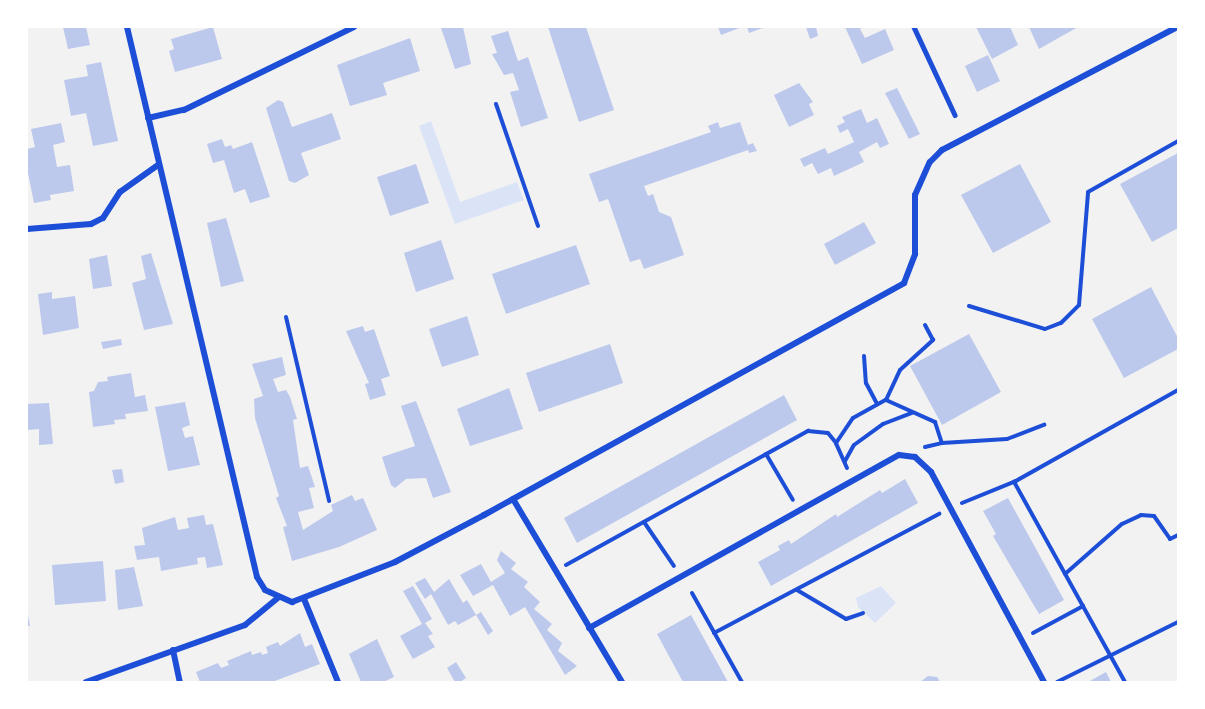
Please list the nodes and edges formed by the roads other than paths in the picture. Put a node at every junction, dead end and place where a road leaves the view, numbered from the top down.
1 (127, 27) edge
2 (354, 27) edge
3 (914, 27) edge
4 (1177, 27) edge
5 (955, 115) dead end
6 (148, 118) junction
7 (158, 165) junction
8 (27, 230) edge
9 (513, 499) junction
10 (279, 597) junction
11 (304, 599) junction
12 (589, 628) junction
13 (173, 650) junction
14 (86, 682) edge
15 (180, 682) edge
16 (338, 682) edge
17 (622, 682) edge
18 (1044, 682) edge

1 - 6 street
2 - 6 street
3 - 5 lane
4 - 9 street
6 - 7 street
7 - 8 street
7 - 10 street
9 - 11 street
9 - 12 street
10 - 11 street
10 - 13 street
11 - 16 street
12 - 17 street
12 - 18 street
13 - 14 street
13 - 15 street

